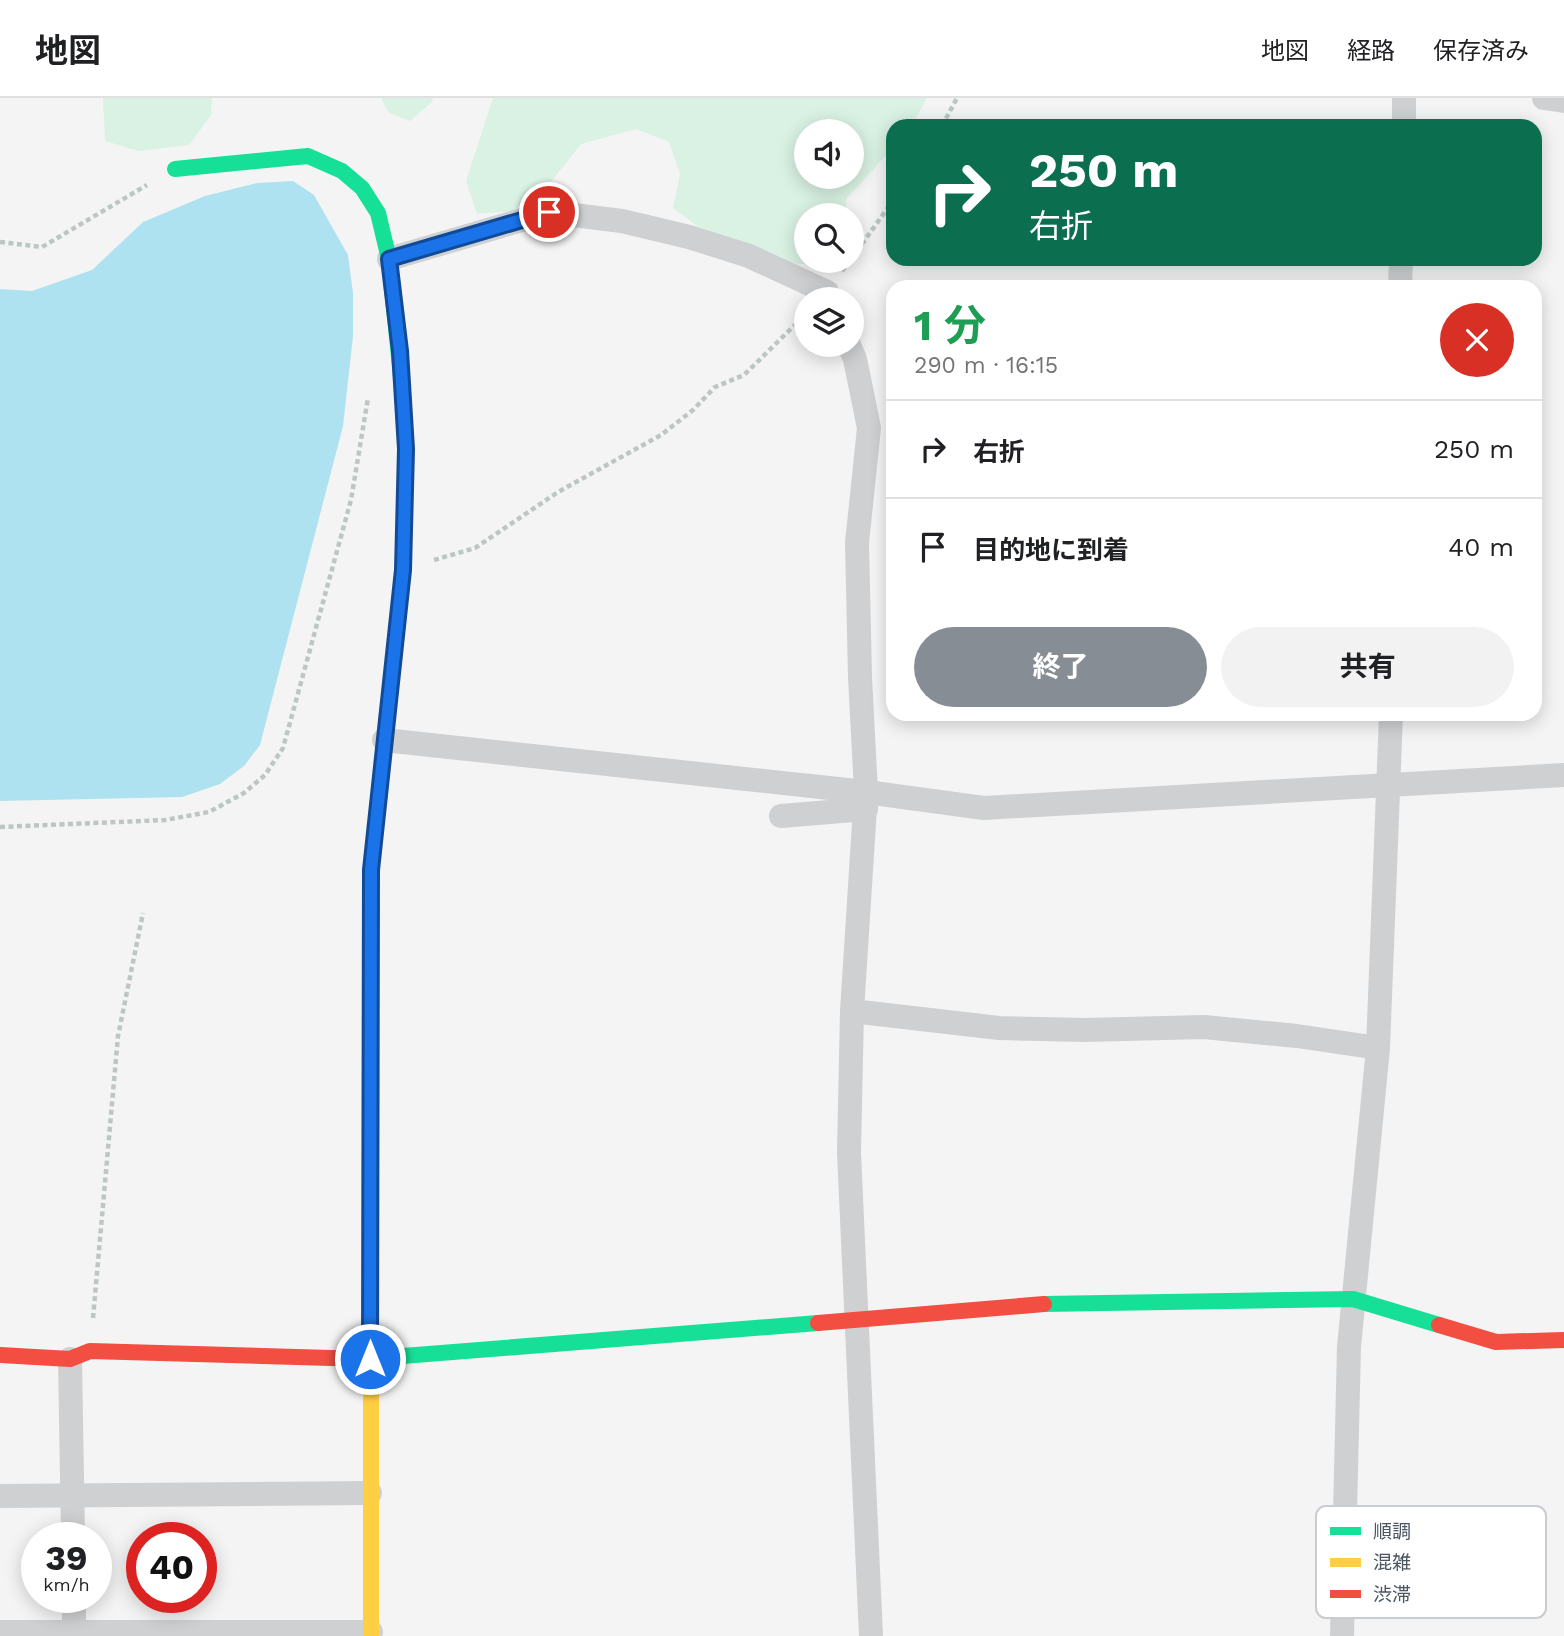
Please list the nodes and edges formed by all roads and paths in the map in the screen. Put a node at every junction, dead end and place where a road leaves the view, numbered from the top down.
1 (957, 98) edge
2 (1404, 98) edge
3 (1544, 98) edge
4 (1564, 101) edge
5 (946, 119) edge
6 (1404, 119) edge
7 (175, 169) joint
8 (886, 210) edge
9 (864, 241) edge
10 (0, 242) edge
11 (389, 259) junction
12 (816, 287) edge
13 (794, 326) edge
14 (854, 357) edge
15 (369, 393) dead end
16 (881, 427) edge
17 (403, 570) junction
18 (1391, 721) edge
19 (384, 740) junction
20 (1564, 775) edge
21 (1390, 786) junction
22 (866, 801) junction
23 (780, 816) dead end
24 (0, 827) edge
25 (143, 912) dead end
26 (852, 1012) junction
27 (1378, 1048) junction
28 (1353, 1298) junction
29 (858, 1319) junction
30 (1564, 1340) edge
31 (0, 1355) edge
32 (80, 1355) junction
33 (370, 1359) junction
34 (370, 1493) junction
35 (0, 1496) edge
36 (73, 1496) junction
37 (1345, 1506) edge
38 (74, 1522) edge
39 (74, 1613) edge
40 (1342, 1618) edge
41 (0, 1632) edge
42 (74, 1634) edge
43 (371, 1634) edge
44 (871, 1636) edge
45 (1342, 1636) edge

1 - 5 path
2 - 6 street
3 - 4 street
7 - 10 path
7 - 11 street
8 - 9 path
11 - 12 street
11 - 17 street
13 - 17 path
14 - 16 street
15 - 24 path
16 - 22 street
17 - 19 street
18 - 21 street
19 - 22 street
19 - 33 street
20 - 21 street
21 - 22 street
21 - 27 street
22 - 23 street
22 - 26 street
25 - 32 path
26 - 27 street
26 - 29 street
27 - 28 street
28 - 29 street
28 - 30 street
28 - 37 street
29 - 33 street
29 - 44 street
31 - 32 street
32 - 33 street
32 - 36 street
33 - 34 street
34 - 36 street
34 - 43 street
35 - 36 street
36 - 38 street
39 - 42 street
40 - 45 street
41 - 42 street
42 - 43 street

